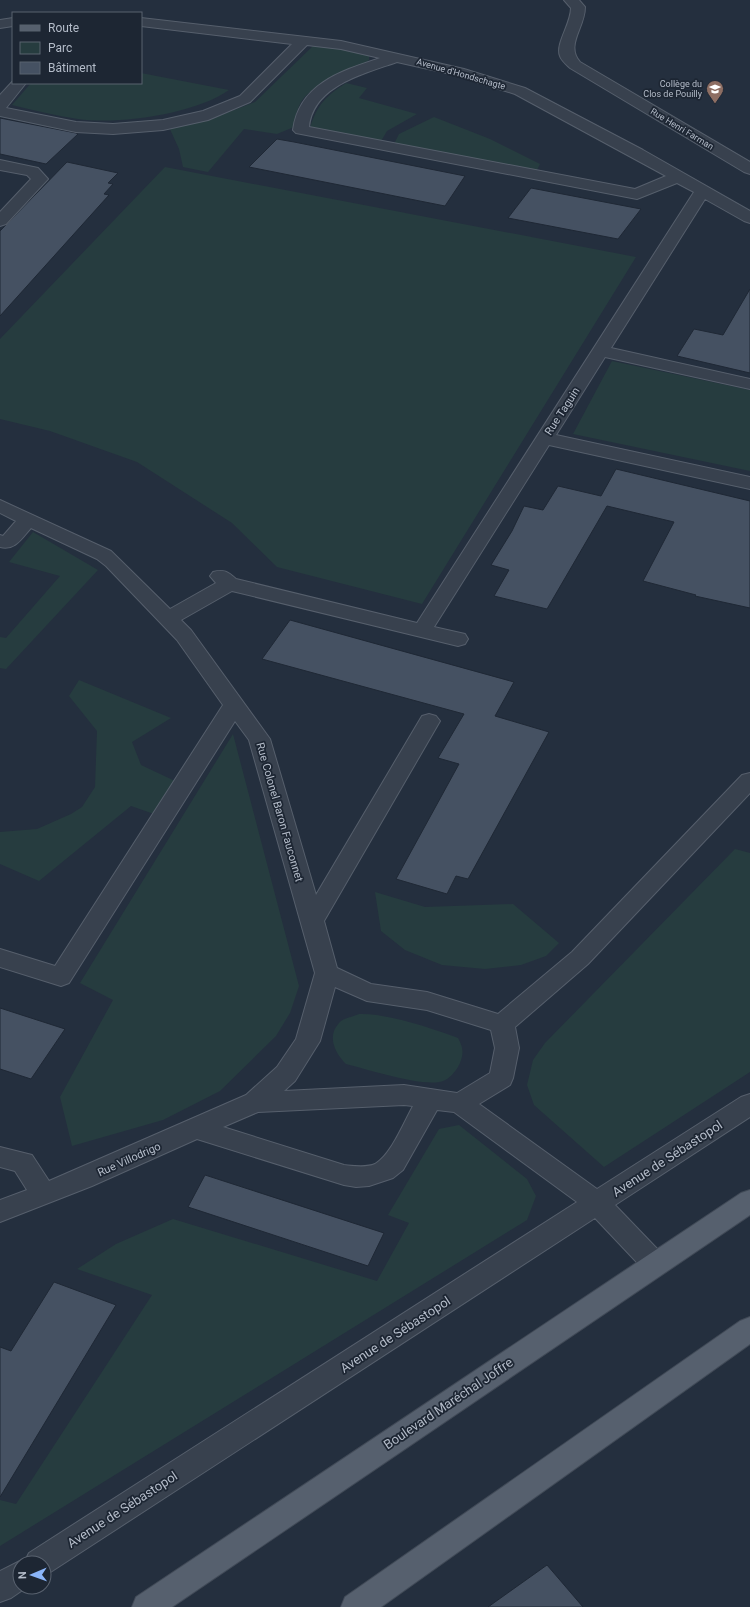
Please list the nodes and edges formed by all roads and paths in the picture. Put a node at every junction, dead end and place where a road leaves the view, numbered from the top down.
1 (571, 0) edge
2 (0, 13) edge
3 (12, 14) edge
4 (12, 22) edge
5 (142, 22) edge
6 (0, 24) edge
7 (303, 41) junction
8 (398, 57) junction
9 (253, 70) dead end
10 (271, 73) junction
11 (18, 84) edge
12 (0, 106) edge
13 (0, 111) edge
14 (0, 165) edge
15 (750, 169) edge
16 (676, 177) junction
17 (702, 191) junction
18 (750, 218) edge
19 (0, 221) edge
20 (600, 351) junction
21 (750, 384) edge
22 (544, 438) junction
23 (750, 483) edge
24 (0, 506) edge
25 (28, 519) junction
26 (0, 541) edge
27 (168, 619) junction
28 (422, 630) junction
29 (458, 639) dead end
30 (234, 705) junction
31 (428, 721) dead end
32 (750, 780) edge
33 (312, 921) junction
34 (0, 958) edge
35 (327, 973) junction
36 (502, 1024) junction
37 (430, 1099) junction
38 (256, 1102) junction
39 (460, 1103) junction
40 (750, 1104) edge
41 (197, 1129) junction
42 (0, 1157) edge
43 (44, 1194) junction
44 (750, 1201) edge
45 (597, 1203) junction
46 (0, 1211) edge
47 (655, 1264) junction
48 (750, 1329) edge
49 (51, 1555) edge
50 (12, 1580) edge
51 (0, 1588) edge
52 (147, 1607) edge
53 (356, 1607) edge

1 - 15 street, Rue Henri Farman
2 - 3 street
4 - 6 street
5 - 7 street, Avenue d'Hondschagte
7 - 8 street, Avenue d'Hondschagte
7 - 10 street
8 - 16 street, Avenue d'Hondschagte
8 - 16 street
9 - 10 street
10 - 13 street
11 - 12 street
14 - 19 street
16 - 17 street, Avenue d'Hondschagte
17 - 18 street, Avenue d'Hondschagte
17 - 20 street, Rue Taguin
20 - 21 street
20 - 22 street, Rue Taguin
22 - 23 street
22 - 28 street, Rue Taguin
24 - 25 street, Rue Colonel Baron Fauconnet
25 - 26 street
25 - 27 street, Rue Colonel Baron Fauconnet
27 - 28 street
27 - 30 street, Rue Colonel Baron Fauconnet
28 - 29 street
30 - 33 street, Rue Colonel Baron Fauconnet
30 - 34 street
31 - 33 street
32 - 36 street
33 - 35 street, Rue Colonel Baron Fauconnet
35 - 36 street
35 - 38 street
36 - 39 street
37 - 38 street
37 - 39 street
37 - 41 street
38 - 41 street, Rue Villodrigo
39 - 45 street
40 - 45 street, Avenue de Sébastopol
41 - 43 street, Rue Villodrigo
42 - 43 street
43 - 46 street, Rue Villodrigo
44 - 47 main road, Boulevard Maréchal Joffre
45 - 47 street
45 - 49 street, Avenue de Sébastopol
47 - 52 main road, Boulevard Maréchal Joffre
48 - 53 main road
50 - 51 street

